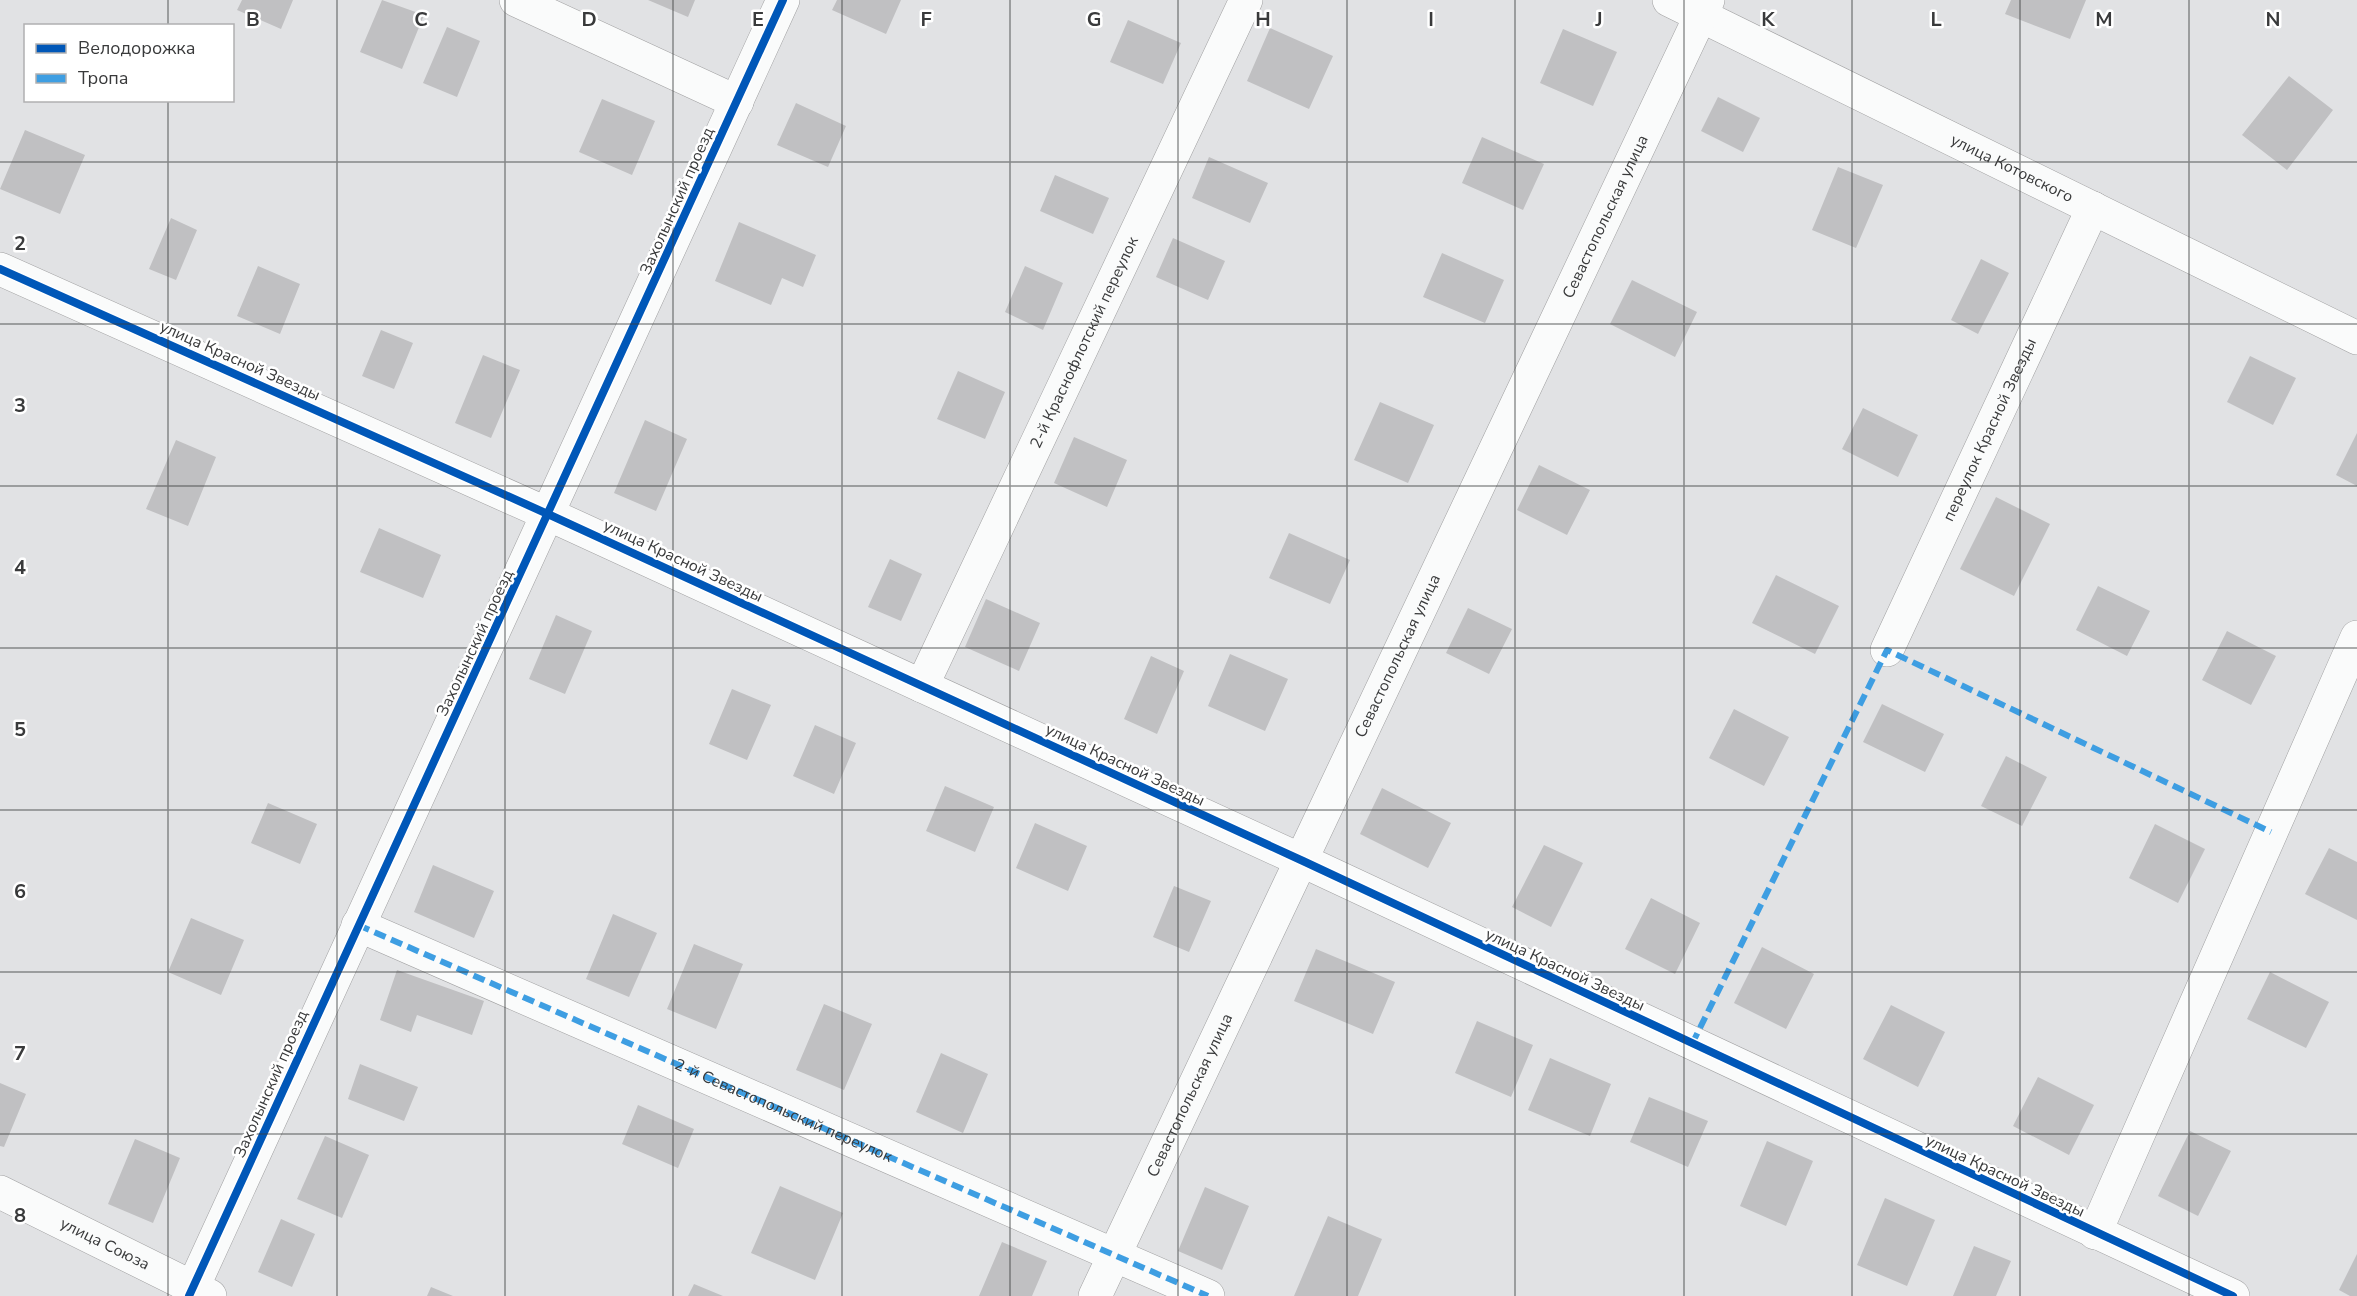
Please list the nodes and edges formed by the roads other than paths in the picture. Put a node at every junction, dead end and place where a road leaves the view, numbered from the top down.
1 (516, 0) edge
2 (783, 0) edge
3 (1246, 0) edge
4 (1669, 0) edge
5 (1704, 7) edge
6 (737, 102) junction
7 (2093, 208) junction
8 (0, 268) edge
9 (2357, 338) edge
10 (550, 515) junction
11 (2357, 638) edge
12 (1887, 650) dead end
13 (921, 686) junction
14 (1303, 861) junction
15 (358, 925) junction
16 (0, 1192) edge
17 (2095, 1233) junction
18 (1114, 1254) junction
19 (197, 1293) edge
20 (1095, 1296) edge
21 (1209, 1296) edge
22 (2233, 1296) edge

1 - 6 street
2 - 6 street, Захолынский проезд
3 - 13 street, 2-й Краснофлотский переулок
4 - 5 street, улица Котовского
5 - 7 street, улица Котовского
5 - 14 street, Севастопольская улица
6 - 10 street, Захолынский проезд
7 - 9 street, улица Котовского
7 - 12 street, переулок Красной Звезды
8 - 10 street, улица Красной Звезды
10 - 13 street, улица Красной Звезды
10 - 15 street, Захолынский проезд
11 - 17 street
13 - 14 street, улица Красной Звезды
14 - 17 street, улица Красной Звезды
14 - 18 street, Севастопольская улица
15 - 18 street, 2-й Севастопольский переулок
15 - 19 street, Захолынский проезд
16 - 19 street, улица Союза
17 - 22 street, улица Красной Звезды
18 - 20 street, Севастопольская улица
18 - 21 street, 2-й Севастопольский переулок

